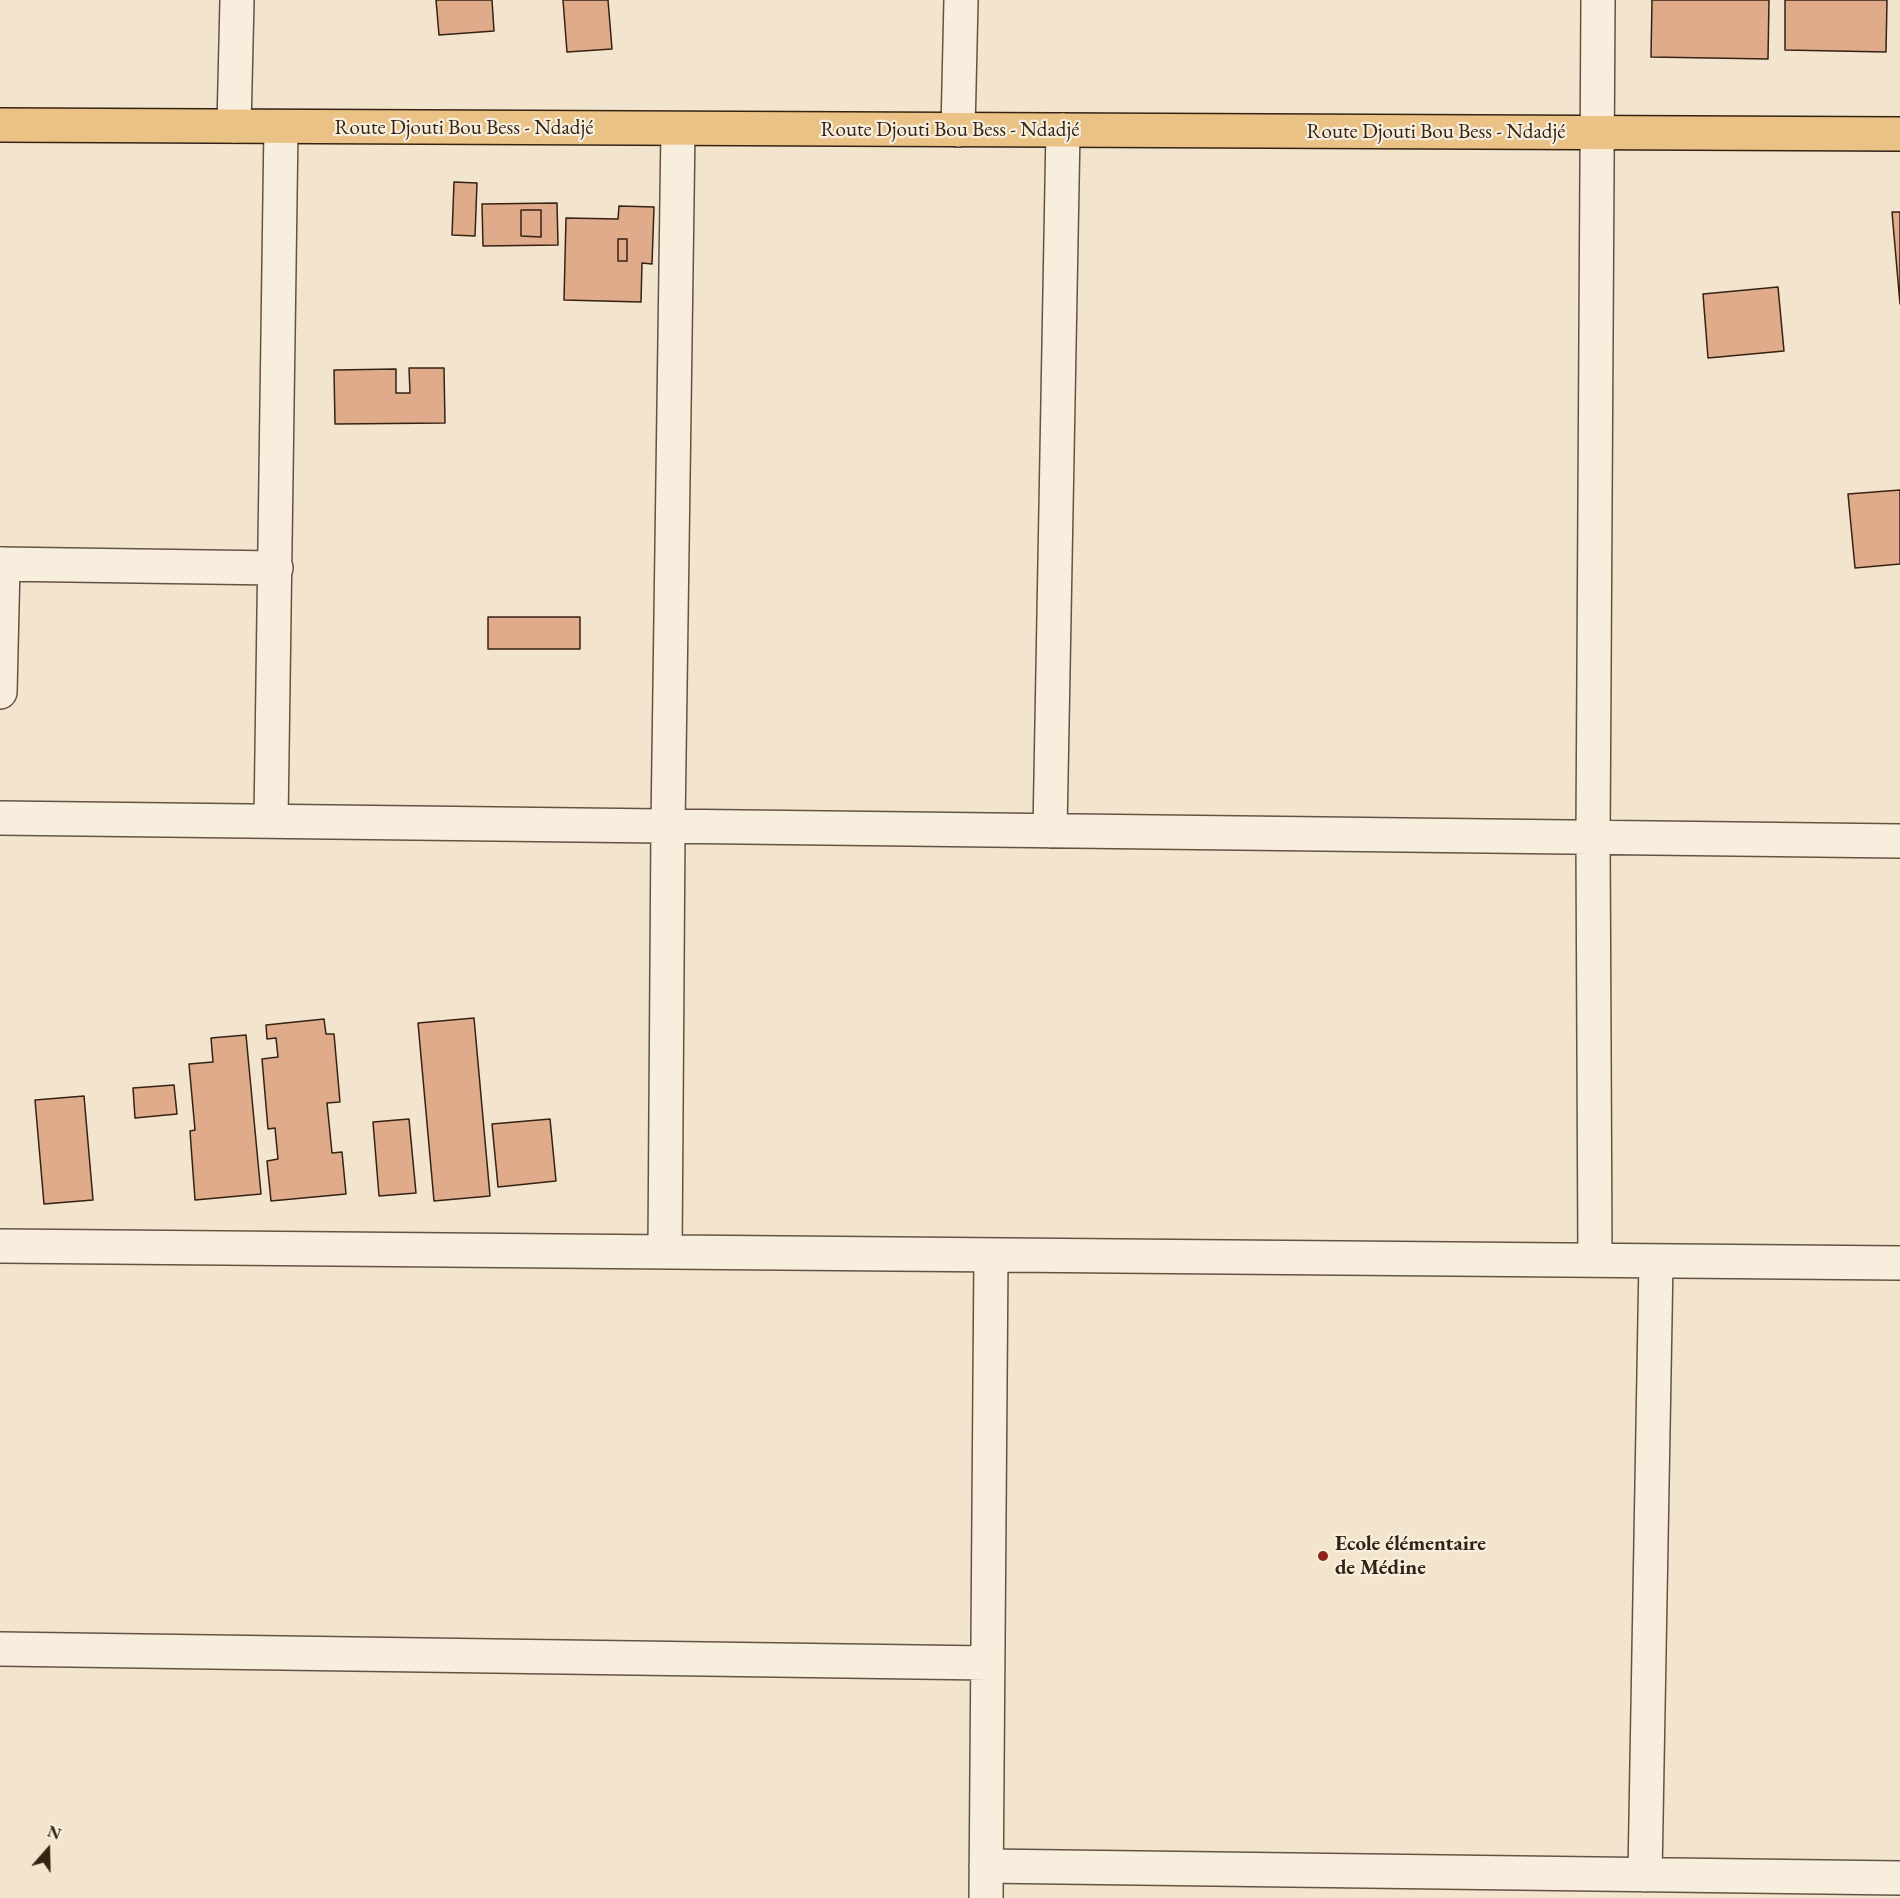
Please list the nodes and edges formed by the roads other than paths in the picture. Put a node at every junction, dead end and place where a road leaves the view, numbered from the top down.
1 (237, 0) edge
2 (961, 0) edge
3 (1598, 0) edge
4 (0, 125) edge
5 (234, 126) junction
6 (281, 127) junction
7 (678, 129) junction
8 (958, 130) junction
9 (1063, 130) junction
10 (1598, 133) junction
11 (1900, 134) edge
12 (1, 564) edge
13 (276, 568) junction
14 (0, 692) edge
15 (0, 818) edge
16 (272, 821) junction
17 (668, 826) junction
18 (1050, 831) junction
19 (1593, 837) junction
20 (1900, 841) edge
21 (0, 1246) edge
22 (665, 1252) junction
23 (991, 1255) junction
24 (1595, 1260) junction
25 (1656, 1261) junction
26 (1900, 1263) edge
27 (0, 1649) edge
28 (987, 1663) junction
29 (986, 1866) junction
30 (1645, 1875) junction
31 (1900, 1878) edge
32 (1407, 1885) edge
33 (986, 1898) edge

1 - 5 street
2 - 8 street
3 - 10 street
4 - 5 main road, Route Djouti Bou Bess - Ndadjé
5 - 6 main road, Route Djouti Bou Bess - Ndadjé
6 - 7 main road, Route Djouti Bou Bess - Ndadjé
6 - 13 street
7 - 8 main road, Route Djouti Bou Bess - Ndadjé
7 - 17 street
8 - 9 main road, Route Djouti Bou Bess - Ndadjé
9 - 10 main road, Route Djouti Bou Bess - Ndadjé
9 - 18 street
10 - 11 main road, Route Djouti Bou Bess - Ndadjé
10 - 19 street
12 - 13 street
12 - 14 street
13 - 16 street
15 - 16 street
16 - 17 street
17 - 18 street
17 - 22 street
18 - 19 street
19 - 20 street
19 - 24 street
21 - 22 street
22 - 23 street
23 - 24 street
23 - 28 street
24 - 25 street
25 - 26 street
25 - 30 street
27 - 28 street
28 - 29 street
29 - 32 street
29 - 33 street
30 - 31 street
30 - 32 street

